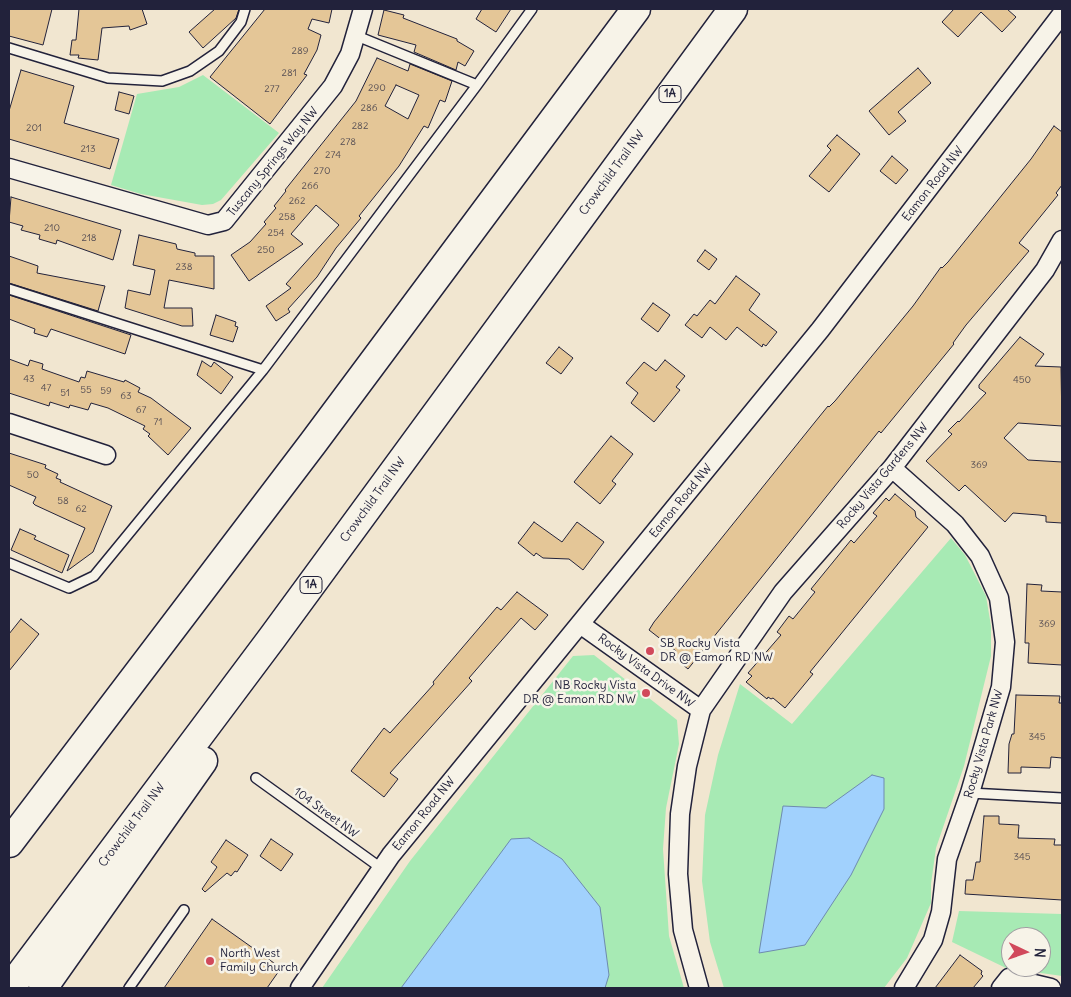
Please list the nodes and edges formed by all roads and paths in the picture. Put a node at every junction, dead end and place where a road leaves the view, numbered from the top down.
1 (245, 9) edge
2 (363, 9) edge
3 (532, 9) edge
4 (636, 9) edge
5 (733, 9) edge
6 (1058, 9) edge
7 (1062, 13) edge
8 (356, 36) junction
9 (9, 48) edge
10 (477, 86) junction
11 (9, 168) edge
12 (1062, 240) edge
13 (9, 290) edge
14 (263, 370) junction
15 (9, 423) edge
16 (106, 455) dead end
17 (892, 468) junction
18 (9, 563) edge
19 (580, 624) junction
20 (272, 638) junction
21 (701, 710) junction
22 (256, 778) dead end
23 (970, 793) junction
24 (1062, 798) edge
25 (9, 843) edge
26 (381, 868) junction
27 (184, 910) dead end
28 (10, 988) edge
29 (42, 988) edge
30 (129, 988) edge
31 (300, 988) edge
32 (699, 988) edge
33 (904, 988) edge
34 (1001, 988) edge
35 (1051, 988) edge

1 - 9 lane
2 - 8 street, Tuscany Springs Way NW
3 - 10 lane
4 - 25 highway
5 - 20 highway, Crowchild Trail NW / 1A
6 - 7 street
7 - 19 street, Eamon Road NW
8 - 10 lane
8 - 11 street, Tuscany Springs Way NW
10 - 14 lane
12 - 17 street, Rocky Vista Gardens NW
13 - 14 lane
14 - 18 lane
15 - 16 street
17 - 21 street, Rocky Vista Gardens NW
17 - 23 street, Rocky Vista Park NW
19 - 21 street, Rocky Vista Drive NW
19 - 26 street, Eamon Road NW
20 - 28 highway, Crowchild Trail NW / 1A
20 - 29 highway
21 - 32 street, Rocky Vista Drive NW
22 - 26 lane, 104 Street NW
23 - 24 lane
23 - 33 street, Rocky Vista Park NW
26 - 31 street, Eamon Road NW
27 - 30 lane
34 - 35 street

